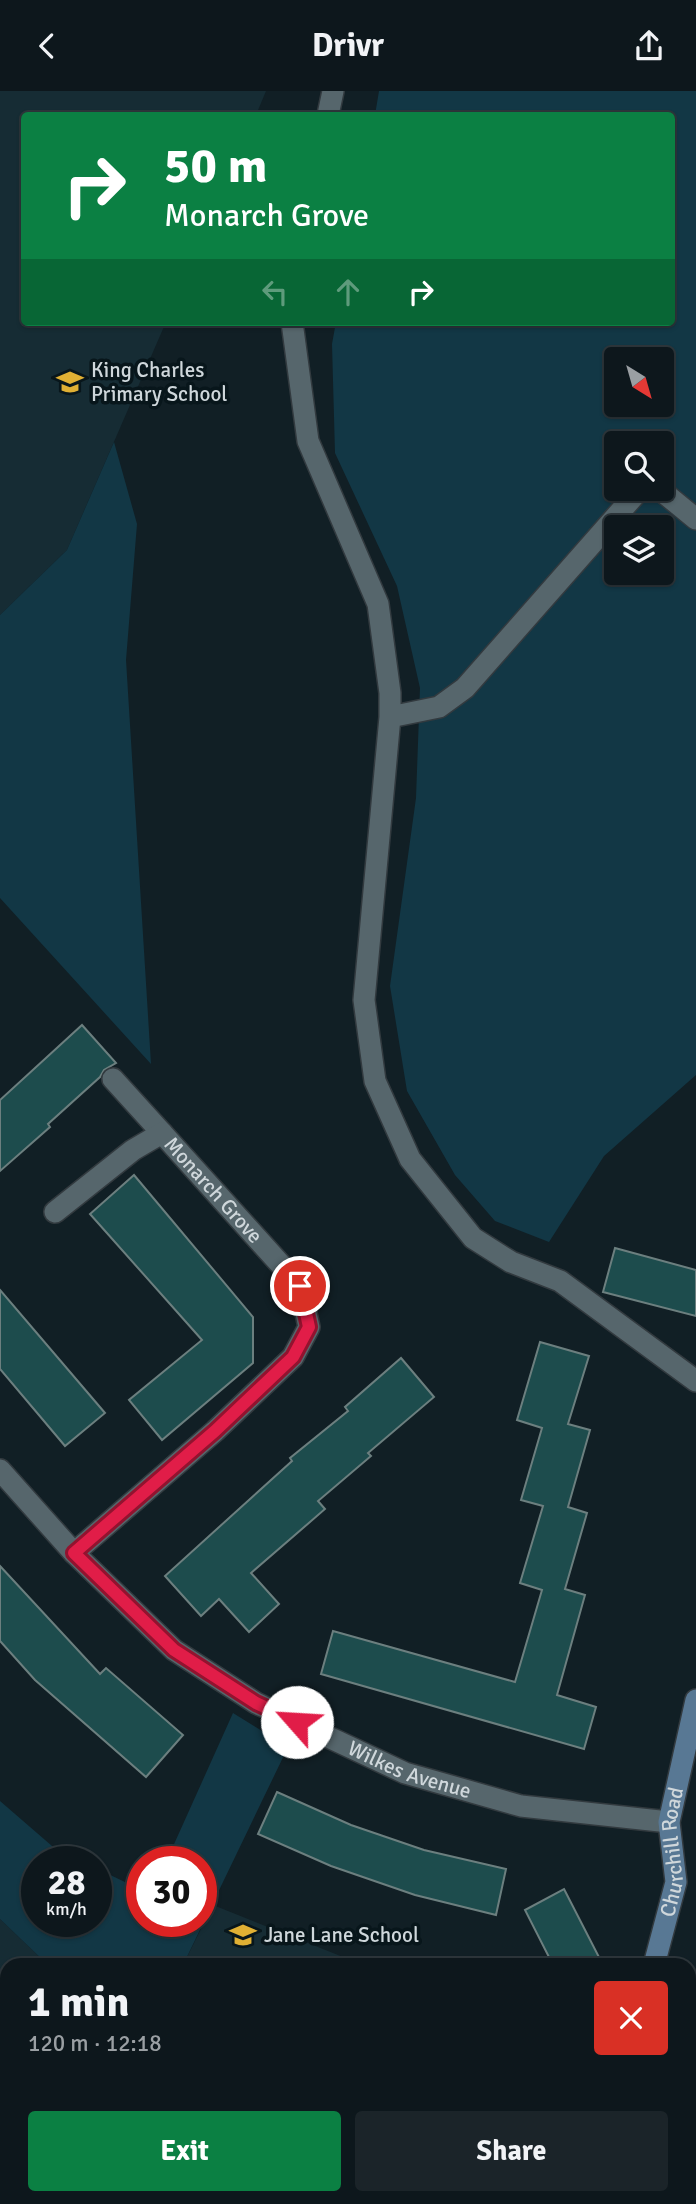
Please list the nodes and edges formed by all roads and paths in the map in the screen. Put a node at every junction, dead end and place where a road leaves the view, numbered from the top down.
1 (333, 91) edge
2 (329, 112) edge
3 (293, 326) edge
4 (629, 501) edge
5 (674, 501) edge
6 (696, 519) edge
7 (390, 717) junction
8 (113, 1079) dead end
9 (162, 1133) junction
10 (55, 1212) dead end
11 (696, 1381) edge
12 (0, 1470) edge
13 (74, 1553) junction
14 (696, 1700) edge
15 (669, 1822) junction
16 (656, 1958) edge

1 - 2 street
3 - 7 street
4 - 7 street
5 - 6 street
7 - 11 street
8 - 9 street, Monarch Grove
9 - 10 street, Monarch Grove
9 - 13 street, Monarch Grove
12 - 13 street, Wilkes Avenue
13 - 15 street, Wilkes Avenue
14 - 15 street, Churchill Road
15 - 16 street, Churchill Road

